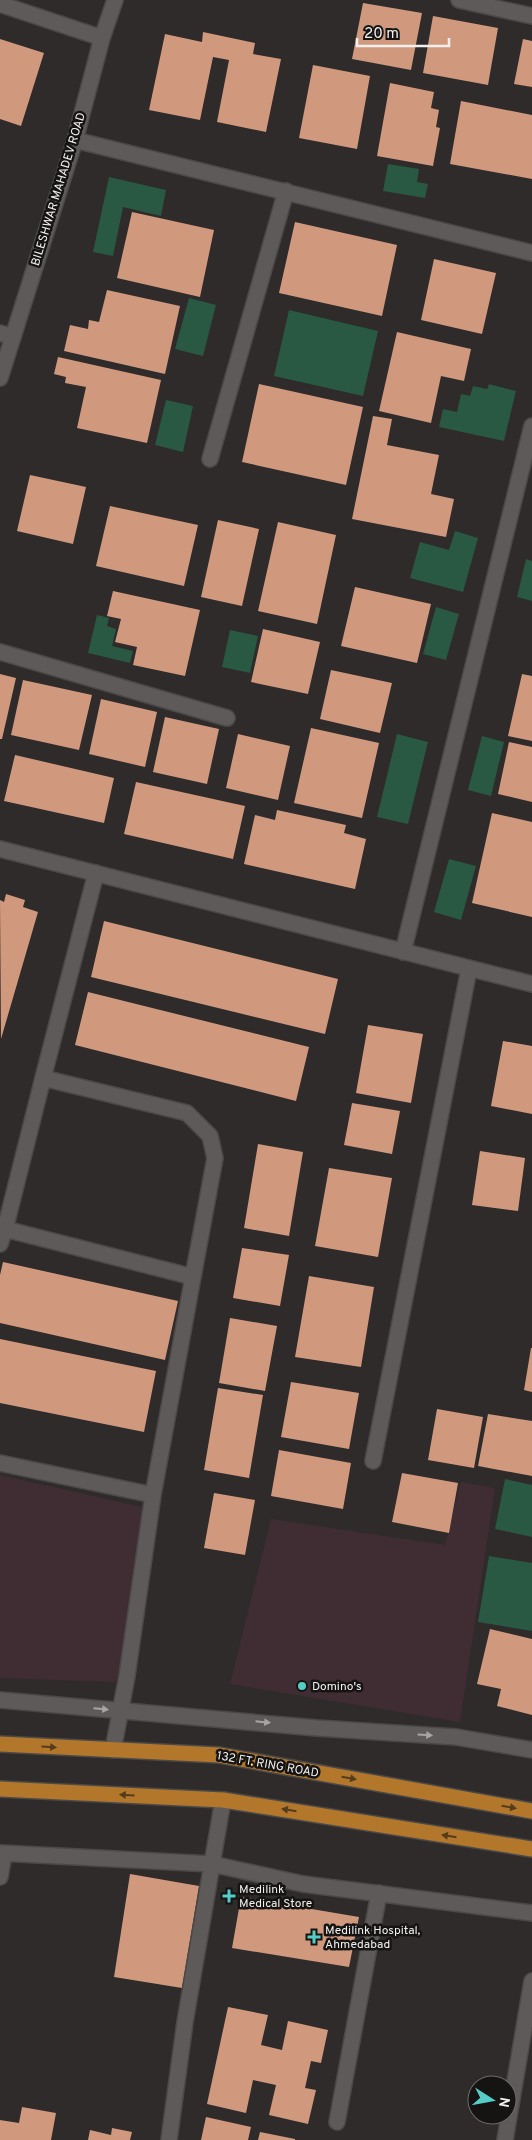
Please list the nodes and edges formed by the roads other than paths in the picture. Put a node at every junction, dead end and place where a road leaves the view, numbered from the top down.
1 (115, 0) edge
2 (459, 0) edge
3 (479, 2) edge
4 (0, 4) edge
5 (532, 16) edge
6 (102, 38) junction
7 (75, 140) junction
8 (286, 191) junction
9 (532, 253) edge
10 (7, 335) edge
11 (0, 378) edge
12 (532, 426) edge
13 (210, 459) dead end
14 (0, 652) edge
15 (227, 718) dead end
16 (0, 849) edge
17 (96, 873) junction
18 (403, 952) junction
19 (469, 968) junction
20 (532, 984) edge
21 (43, 1078) junction
22 (5, 1229) junction
23 (0, 1244) edge
24 (193, 1277) junction
25 (373, 1461) dead end
26 (0, 1462) edge
27 (154, 1495) junction
28 (0, 1700) edge
29 (121, 1711) junction
30 (0, 1744) edge
31 (113, 1750) junction
32 (532, 1750) edge
33 (0, 1789) edge
34 (223, 1800) junction
35 (532, 1812) edge
36 (532, 1849) edge
37 (2, 1854) edge
38 (212, 1864) junction
39 (0, 1877) edge
40 (379, 1893) junction
41 (532, 1913) edge
42 (532, 1981) edge
43 (337, 2122) dead end
44 (169, 2140) edge
45 (505, 2140) edge

1 - 6 street, BILESHWAR MAHADEV ROAD
2 - 3 street
3 - 5 street
4 - 6 street
6 - 7 street, BILESHWAR MAHADEV ROAD
7 - 8 street
7 - 10 street, BILESHWAR MAHADEV ROAD
8 - 9 street
8 - 13 street
10 - 11 street, BILESHWAR MAHADEV ROAD
12 - 18 street
14 - 15 street
16 - 17 street
17 - 18 street
17 - 21 street
18 - 19 street
19 - 20 street
19 - 25 street
21 - 22 street
21 - 24 street
22 - 23 street
22 - 24 street
24 - 27 street
26 - 27 street
27 - 29 street
28 -> 29 street
29 - 31 street
29 -> 32 street
30 -> 31 main road, 132 FT. RING ROAD
31 -> 35 main road, 132 FT. RING ROAD
34 -> 33 main road
36 -> 34 main road
34 - 38 street
37 - 38 street
37 - 39 street
38 - 40 street
38 - 44 street
40 - 41 street
40 - 43 street
42 - 45 street

